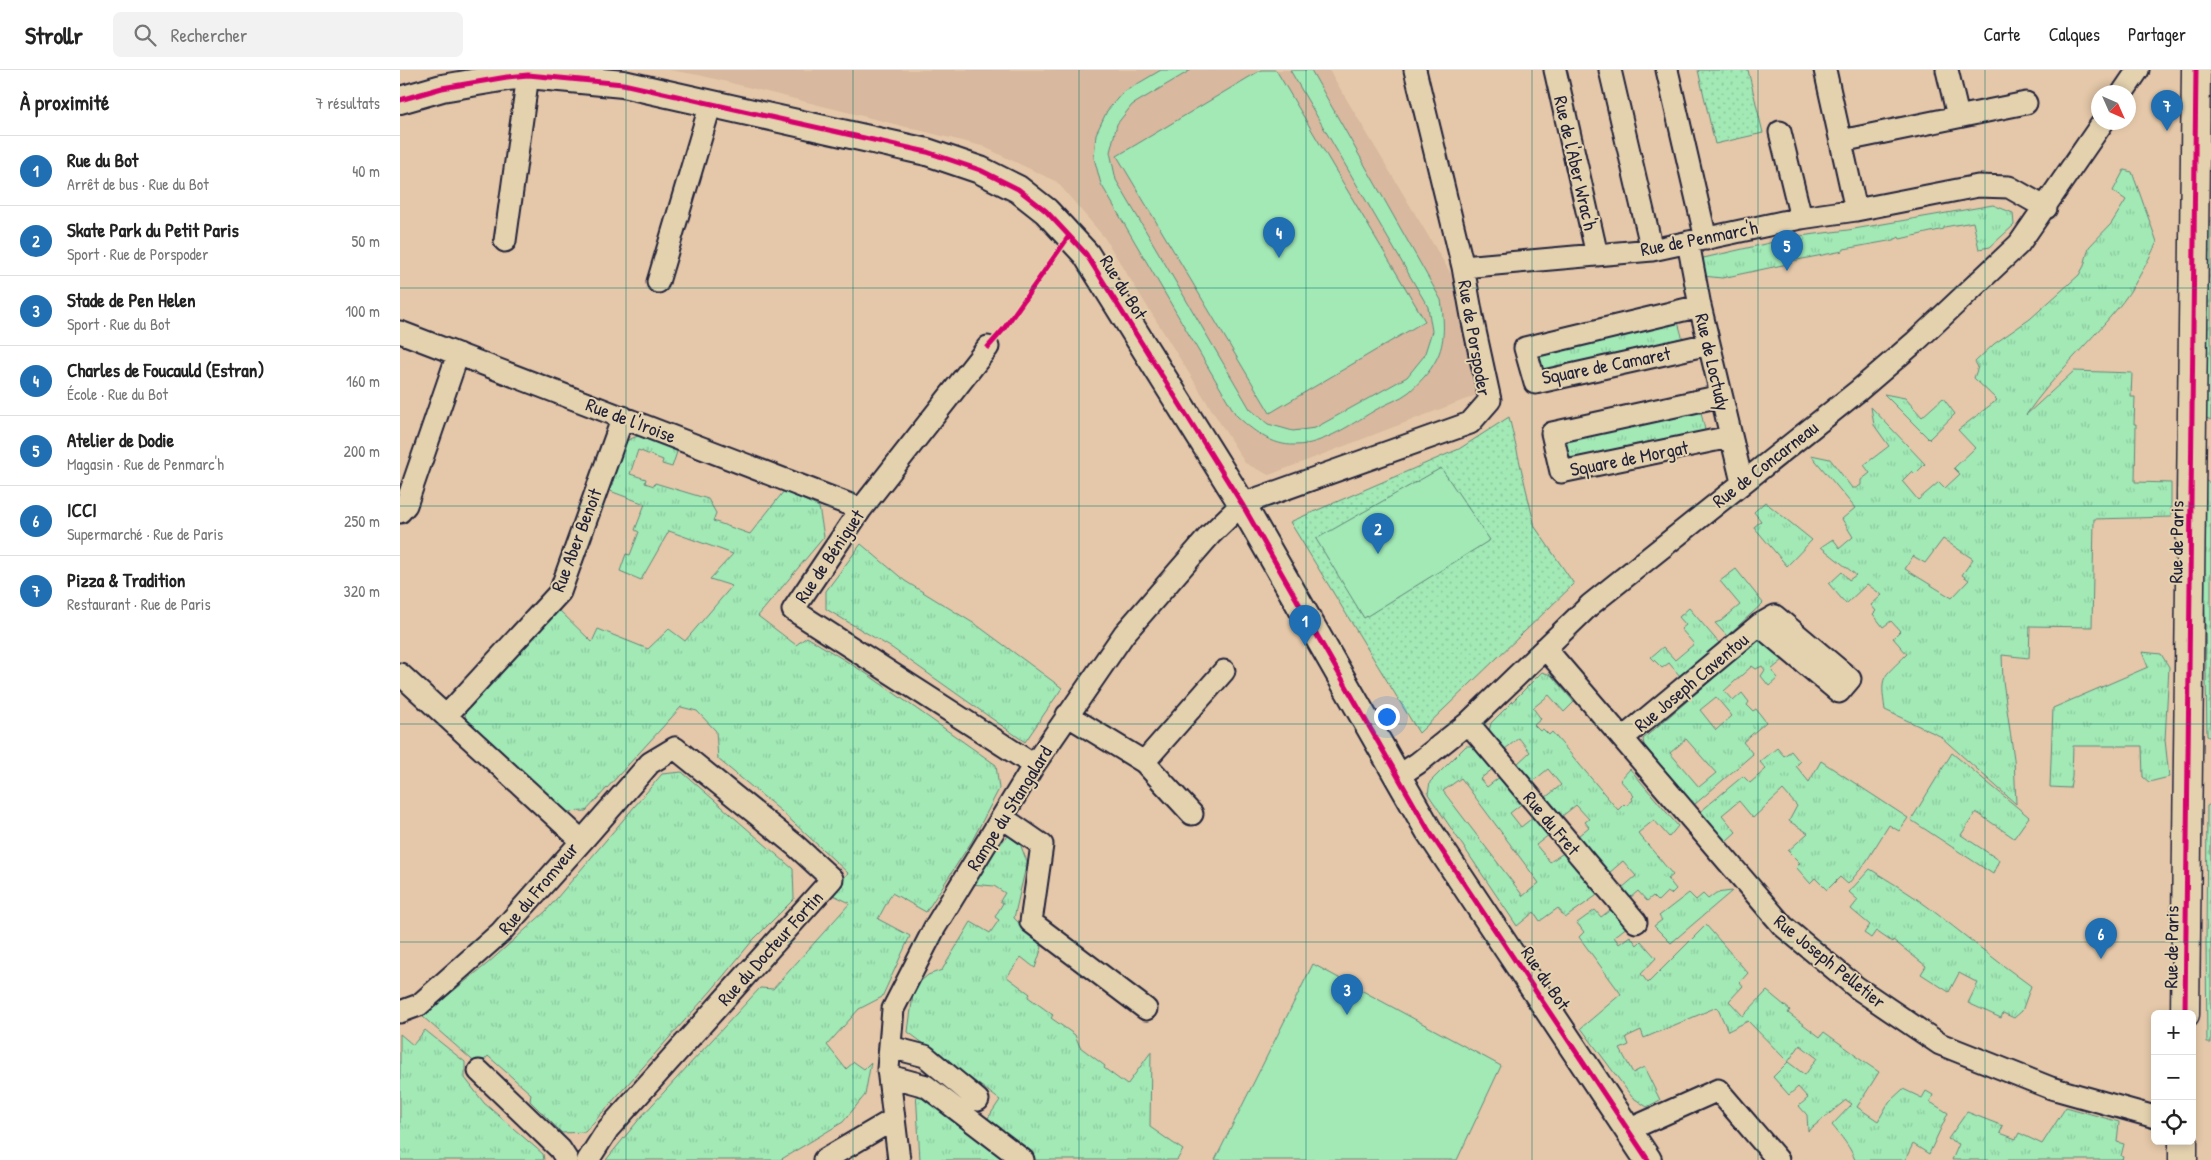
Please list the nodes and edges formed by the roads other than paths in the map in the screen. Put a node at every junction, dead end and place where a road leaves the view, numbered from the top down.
1 (1415, 70) edge
2 (1556, 70) edge
3 (1610, 70) edge
4 (1667, 70) edge
5 (1825, 70) edge
6 (1947, 70) edge
7 (2138, 70) edge
8 (2196, 70) edge
9 (510, 74) edge
10 (447, 79) edge
11 (2128, 85) edge
12 (400, 100) edge
13 (711, 103) junction
14 (2026, 103) dead end
15 (1958, 116) junction
16 (2098, 130) edge
17 (1780, 132) dead end
18 (2203, 138) edge
19 (1841, 141) junction
20 (2046, 208) junction
21 (1856, 210) junction
22 (1801, 218) junction
23 (1697, 240) junction
24 (505, 241) dead end
25 (1652, 250) junction
26 (1597, 256) junction
27 (1463, 267) junction
28 (658, 282) dead end
29 (1700, 306) junction
30 (400, 332) edge
31 (1710, 344) junction
32 (988, 347) dead end
33 (458, 354) junction
34 (1721, 396) junction
35 (623, 417) junction
36 (1730, 437) junction
37 (1742, 482) junction
38 (1242, 504) junction
39 (861, 508) junction
40 (400, 512) edge
41 (1759, 625) dead end
42 (1545, 648) junction
43 (1224, 671) dead end
44 (400, 674) edge
45 (1067, 715) junction
46 (446, 716) junction
47 (1468, 724) junction
48 (1623, 738) junction
49 (1144, 762) junction
50 (1034, 765) junction
51 (1397, 777) junction
52 (1192, 814) dead end
53 (1003, 818) junction
54 (582, 841) junction
55 (1636, 922) dead end
56 (1146, 1009) dead end
57 (2185, 1010) edge
58 (400, 1012) edge
59 (890, 1047) junction
60 (478, 1071) dead end
61 (889, 1076) junction
62 (978, 1100) dead end
63 (2151, 1116) edge
64 (894, 1119) junction
65 (1628, 1130) junction
66 (2183, 1145) edge
67 (567, 1160) edge
68 (588, 1160) edge
69 (824, 1160) edge
70 (899, 1160) edge
71 (1023, 1160) edge
72 (1648, 1160) edge
73 (1778, 1160) edge
74 (2183, 1160) edge

1 - 27 street, Rue de Porspoder
2 - 26 street, Rue de l'Aber Wrac'h
3 - 25 street
4 - 23 street, Rue de Loctudy
5 - 19 street
6 - 15 street
7 - 11 street
8 - 18 main road, Rue de Paris
9 - 10 street, Rue du Bot
9 - 13 street, Rue du Bot
9 - 24 street
10 - 12 street, Rue du Bot
13 - 28 street
13 - 38 street, Rue du Bot
14 - 15 street
15 - 19 street
16 - 20 street, Rue de Concarneau
17 - 22 street
18 - 57 main road, Rue de Paris
19 - 21 street
20 - 21 street, Rue de Penmarc'h
20 - 37 street, Rue de Concarneau
21 - 22 street, Rue de Penmarc'h
22 - 23 street, Rue de Penmarc'h
23 - 25 street, Rue de Penmarc'h
23 - 29 street, Rue de Loctudy
25 - 26 street, Rue de Penmarc'h
26 - 27 street, Rue de Penmarc'h
27 - 38 street, Rue de Porspoder
29 - 31 street, Rue de Loctudy
29 - 31 street, Square de Camaret
30 - 33 street, Rue de l'Iroise
31 - 34 street, Rue de Loctudy
32 - 39 street, Rue de Béniguet
33 - 35 street, Rue de l'Iroise
33 - 40 street
34 - 36 street, Rue de Loctudy
34 - 36 street, Square de Morgat
35 - 39 street, Rue de l'Iroise
35 - 46 street, Rue Aber Benoit
36 - 37 street, Rue de Loctudy
37 - 42 street, Rue de Concarneau
38 - 45 street, Rampe du Stangalard
38 - 51 street, Rue du Bot
39 - 50 street, Rue de Béniguet
41 - 48 street, Rue Joseph Caventou
42 - 47 street, Rue de Concarneau
42 - 48 street, Rue Joseph Pelletier
43 - 49 street
44 - 46 street, Rue du Fromveur
45 - 49 street
45 - 50 street, Rampe du Stangalard
46 - 54 street, Rue du Fromveur
47 - 51 street, Rue de Concarneau
47 - 55 street, Rue du Fret
48 - 63 street, Rue Joseph Pelletier
49 - 52 street
50 - 53 street, Rampe du Stangalard
51 - 65 street, Rue du Bot
53 - 56 street
53 - 59 street, Rampe du Stangalard
54 - 58 street, Rue du Fromveur
54 - 68 street, Rue du Docteur Fortin
59 - 61 street, Rampe du Stangalard
59 - 62 street
60 - 67 street
61 - 64 street, Rampe du Stangalard
61 - 71 street
64 - 69 street
64 - 70 street, Rampe du Stangalard
65 - 72 street, Rue du Bot
65 - 73 street
66 - 74 main road

